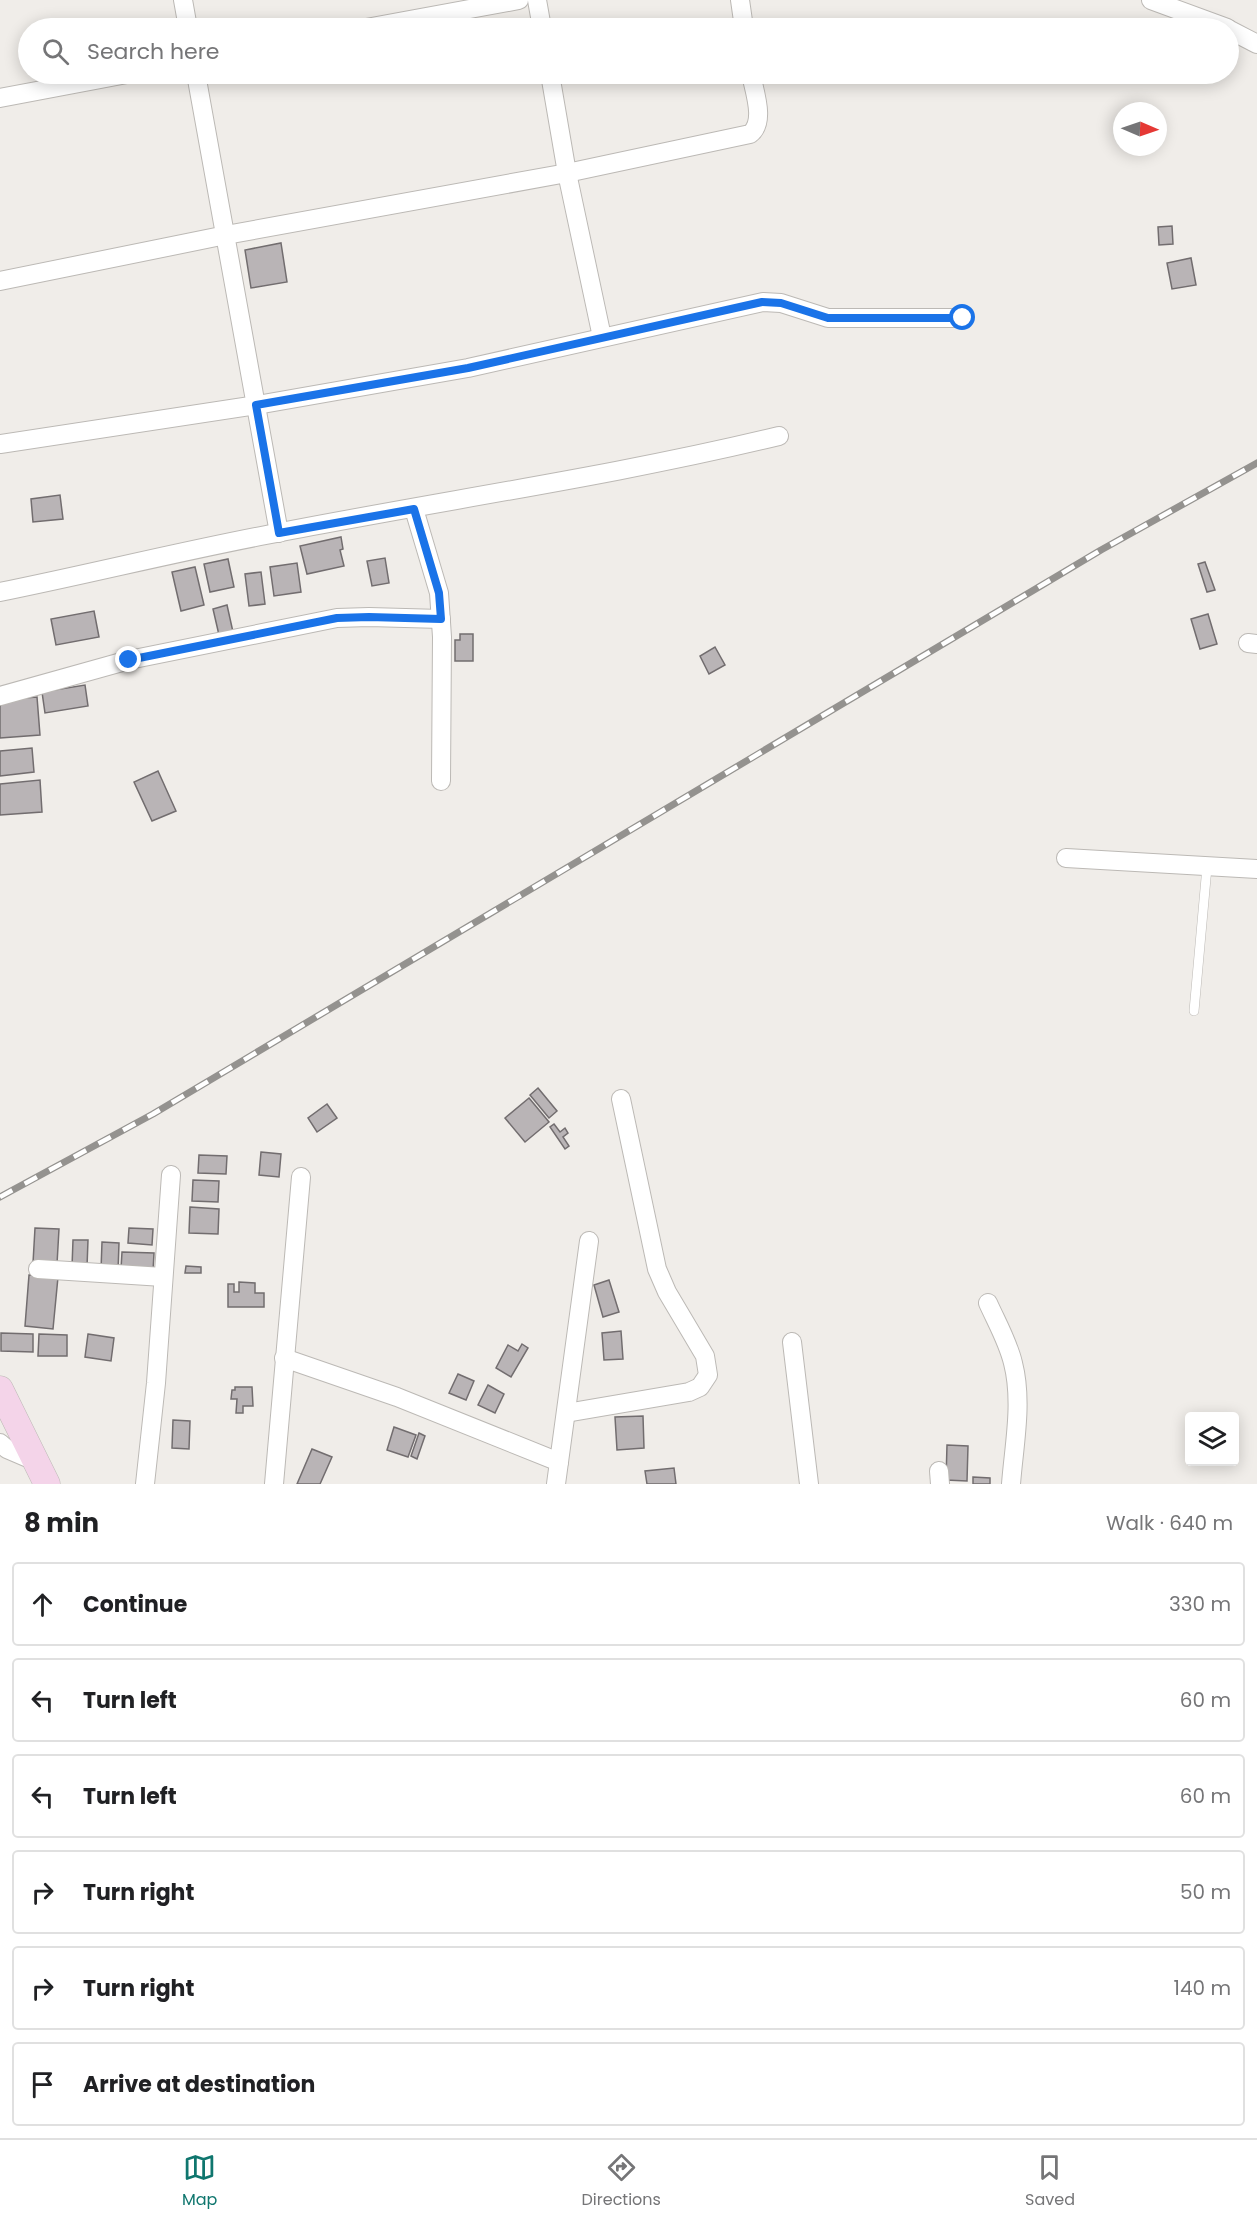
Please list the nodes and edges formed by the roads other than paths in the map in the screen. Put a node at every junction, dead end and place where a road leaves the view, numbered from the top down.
1 (183, 0) edge
2 (519, 0) edge
3 (537, 0) edge
4 (740, 0) edge
5 (1151, 0) edge
6 (186, 18) edge
7 (421, 18) edge
8 (540, 18) edge
9 (743, 18) edge
10 (1199, 18) edge
11 (1239, 35) edge
12 (1257, 44) edge
13 (74, 84) edge
14 (198, 84) edge
15 (552, 84) edge
16 (753, 84) edge
17 (0, 98) edge
18 (567, 173) junction
19 (226, 235) junction
20 (0, 281) edge
21 (963, 318) dead end
22 (602, 337) junction
23 (256, 405) junction
24 (779, 436) dead end
25 (0, 444) edge
26 (414, 509) junction
27 (279, 533) junction
28 (0, 592) edge
29 (441, 619) junction
30 (0, 696) edge
31 (441, 781) dead end
32 (1066, 858) dead end
33 (1207, 867) junction
34 (1257, 869) edge
35 (1194, 1011) dead end
36 (621, 1099) dead end
37 (171, 1175) dead end
38 (301, 1177) dead end
39 (589, 1241) dead end
40 (39, 1269) dead end
41 (164, 1277) junction
42 (988, 1303) dead end
43 (792, 1342) dead end
44 (284, 1358) junction
45 (0, 1389) edge
46 (566, 1413) junction
47 (0, 1443) edge
48 (35, 1461) junction
49 (559, 1462) junction
50 (47, 1484) edge
51 (145, 1484) edge
52 (274, 1484) edge
53 (556, 1484) edge
54 (809, 1484) edge
55 (1011, 1484) edge

1 - 6 street
2 - 7 street
3 - 8 street
4 - 9 street
5 - 10 street
11 - 12 street
13 - 17 street
14 - 19 street
15 - 18 street
16 - 18 street
18 - 19 street
18 - 22 street
19 - 20 street
19 - 23 street
21 - 22 street
22 - 23 street
23 - 25 street
23 - 27 street
24 - 26 street
26 - 27 street
26 - 29 street
27 - 28 street
29 - 30 street
29 - 31 street
32 - 33 street
33 - 34 street
33 - 35 lane
36 - 46 street
37 - 41 street
38 - 44 street
39 - 46 street
40 - 41 street
41 - 51 street
42 - 55 street
43 - 54 street
44 - 49 street
44 - 52 street
45 - 48 street
46 - 49 street
47 - 48 street
48 - 50 street
49 - 53 street

